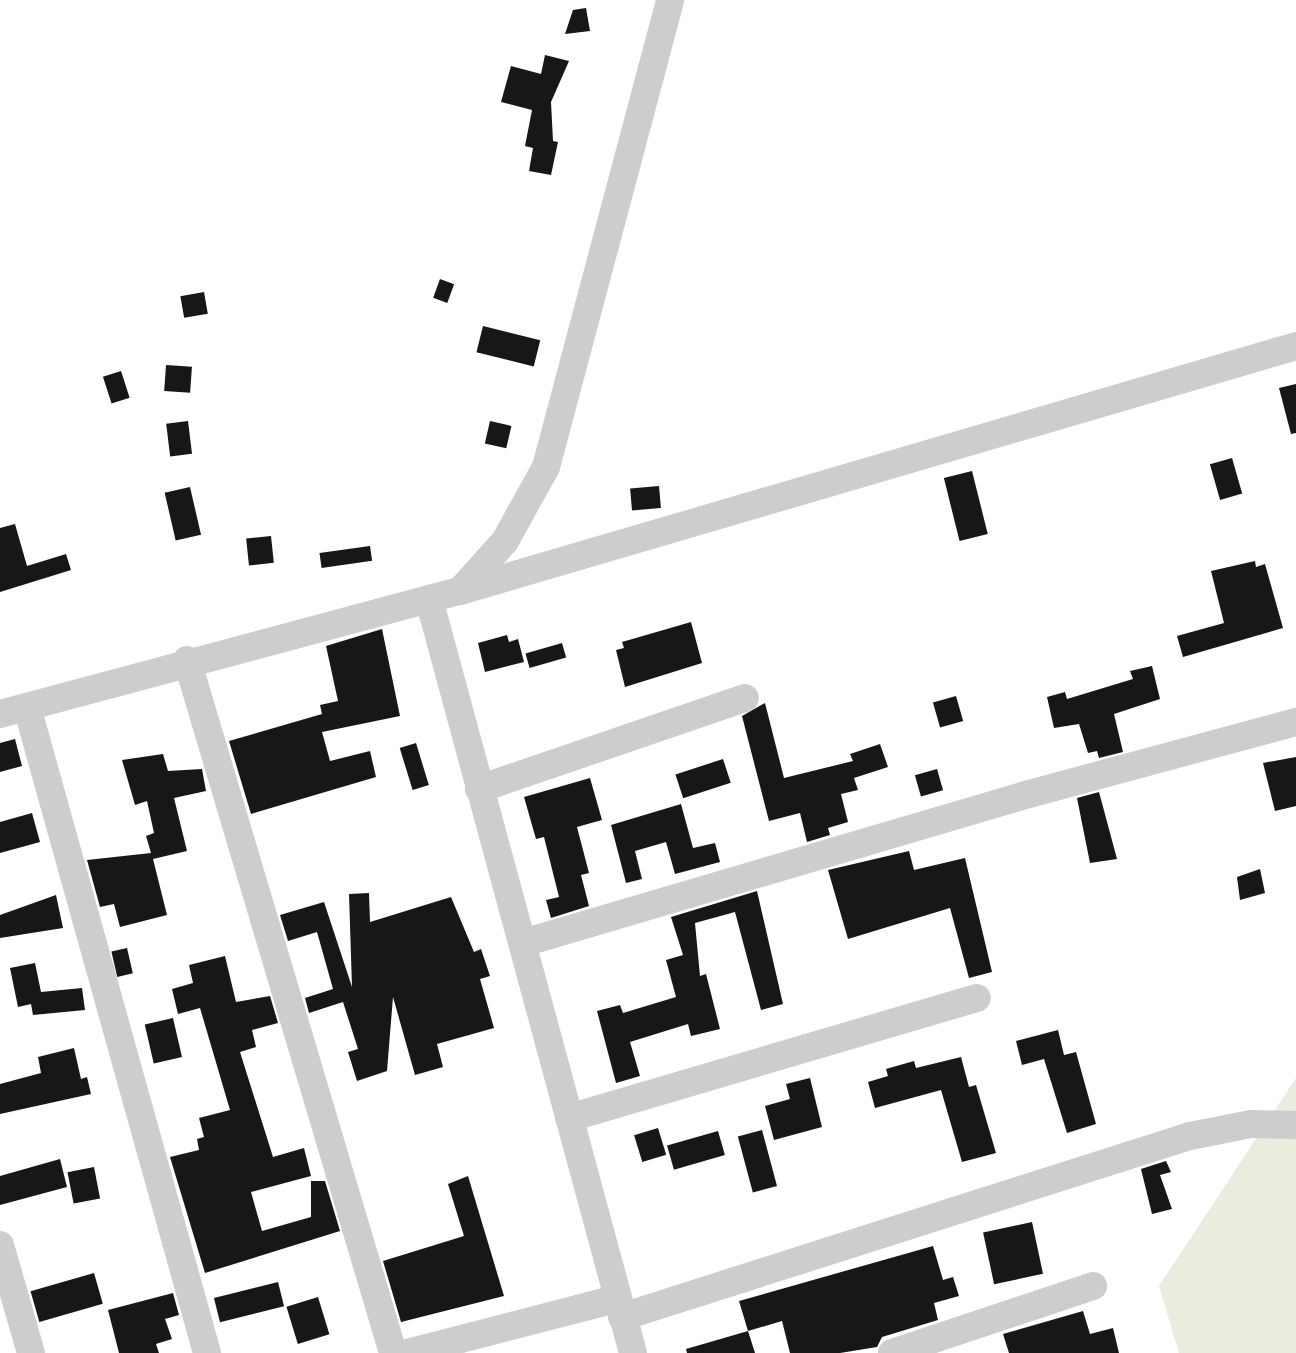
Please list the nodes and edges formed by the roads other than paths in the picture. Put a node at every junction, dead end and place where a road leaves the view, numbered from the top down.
1 (670, 0) edge
2 (1296, 346) edge
3 (460, 591) junction
4 (429, 599) junction
5 (187, 660) junction
6 (746, 698) dead end
7 (27, 707) junction
8 (0, 714) edge
9 (1296, 722) edge
10 (479, 789) junction
11 (523, 944) junction
12 (977, 998) dead end
13 (569, 1118) junction
14 (1296, 1125) edge
15 (0, 1245) edge
16 (1093, 1286) dead end
17 (619, 1308) junction
18 (31, 1353) edge
19 (207, 1353) edge
20 (393, 1353) edge
21 (407, 1353) edge
22 (633, 1353) edge
23 (892, 1353) edge

1 - 3 street
2 - 3 street
3 - 4 street
4 - 5 street
4 - 10 street
5 - 7 street
5 - 20 street
6 - 10 street
7 - 8 street
7 - 19 street
9 - 11 street
10 - 11 street
11 - 13 street
12 - 13 street
13 - 17 street
14 - 17 street
15 - 18 street
16 - 23 street
17 - 21 street
17 - 22 street

